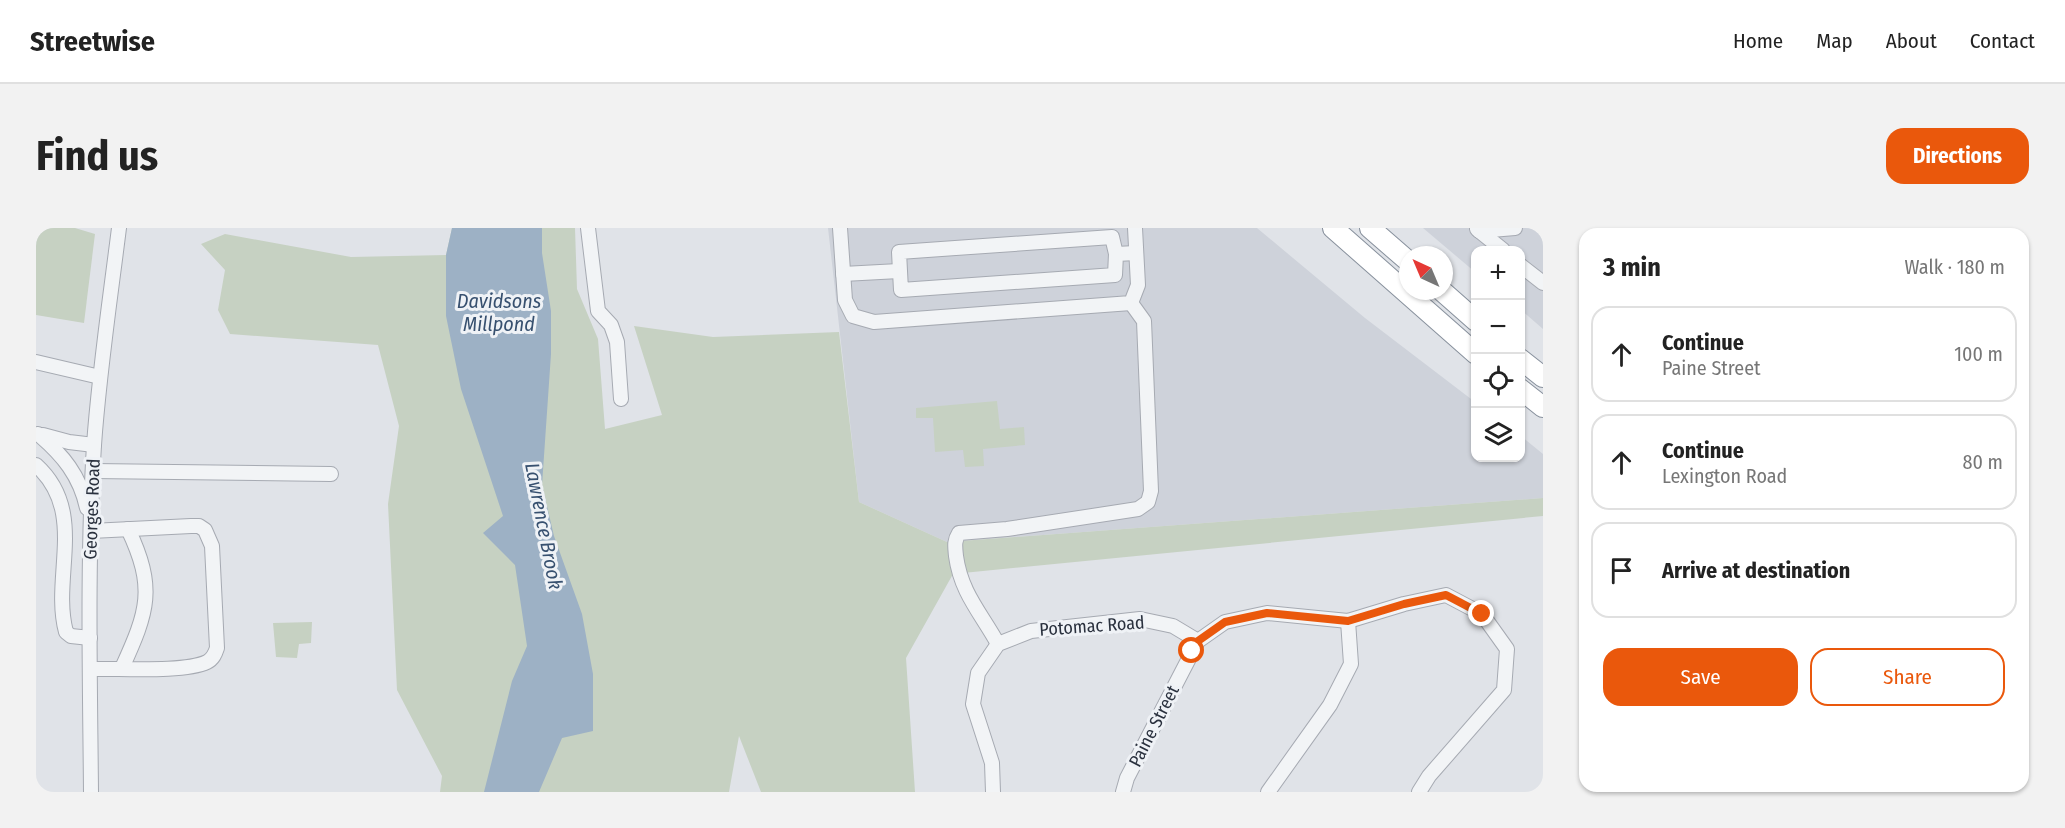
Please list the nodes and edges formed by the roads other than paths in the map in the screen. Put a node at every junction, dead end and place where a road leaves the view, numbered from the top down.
1 (116, 228) edge
2 (588, 228) edge
3 (840, 228) edge
4 (1135, 228) edge
5 (1333, 228) edge
6 (1370, 228) edge
7 (1515, 228) edge
8 (1478, 230) edge
9 (1498, 246) edge
10 (1136, 253) junction
11 (1399, 253) edge
12 (1116, 254) junction
13 (1525, 267) edge
14 (1525, 268) edge
15 (1543, 268) edge
16 (898, 272) junction
17 (843, 274) junction
18 (1543, 283) edge
19 (1452, 300) edge
20 (1131, 303) junction
21 (1471, 317) edge
22 (1471, 350) edge
23 (36, 362) edge
24 (1525, 362) edge
25 (100, 377) junction
26 (1543, 377) edge
27 (1525, 392) edge
28 (621, 399) dead end
29 (1543, 407) edge
30 (37, 434) edge
31 (94, 445) junction
32 (36, 465) edge
33 (93, 471) junction
34 (331, 474) dead end
35 (128, 529) junction
36 (91, 530) junction
37 (1348, 621) junction
38 (90, 638) junction
39 (1198, 641) junction
40 (998, 644) junction
41 (122, 668) junction
42 (90, 669) junction
43 (91, 792) edge
44 (993, 792) edge
45 (1123, 792) edge
46 (1268, 792) edge
47 (1419, 792) edge

1 - 25 street, Georges Road
2 - 28 street
3 - 17 street
4 - 10 street
5 - 22 highway
6 - 11 highway
7 - 8 street
8 - 9 street
10 - 12 street
10 - 20 street
12 - 16 street
12 - 16 street
13 - 15 street
14 - 18 street
16 - 17 street
17 - 20 street
19 - 21 highway
20 - 40 street
23 - 25 street
24 - 26 highway
25 - 31 street, Georges Road
27 - 29 highway
30 - 31 street
30 - 36 street
31 - 33 street, Georges Road
32 - 38 street
33 - 34 street
33 - 36 street, Georges Road
35 - 36 street
35 - 41 street
35 - 41 street
36 - 38 street, Georges Road
37 - 39 street, Paine Street
37 - 46 street
37 - 47 street
38 - 42 street, Georges Road
39 - 40 street, Potomac Road
39 - 45 street, Paine Street
40 - 44 street
41 - 42 street
42 - 43 street, Georges Road

